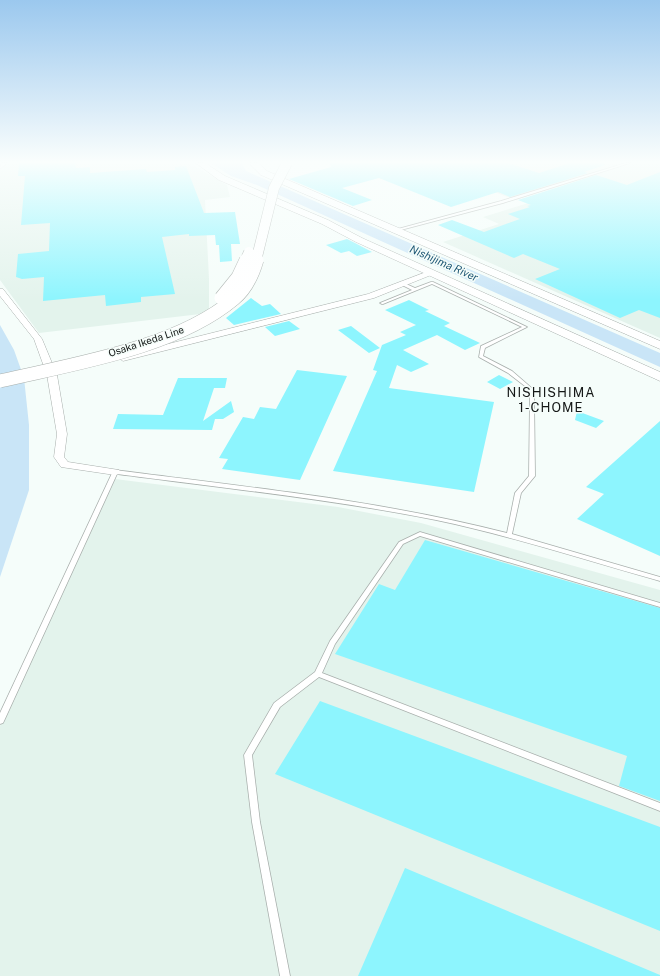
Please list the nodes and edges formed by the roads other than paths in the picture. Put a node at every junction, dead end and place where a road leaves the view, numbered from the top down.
1 (260, 209) edge
2 (268, 209) edge
3 (294, 209) edge
4 (346, 209) edge
5 (477, 209) edge
6 (396, 230) junction
7 (432, 273) junction
8 (403, 284) junction
9 (415, 290) junction
10 (0, 291) edge
11 (382, 303) dead end
12 (660, 345) edge
13 (0, 375) edge
14 (52, 375) junction
15 (660, 377) edge
16 (0, 381) edge
17 (115, 472) junction
18 (509, 536) junction
19 (660, 579) edge
20 (660, 606) edge
21 (318, 674) junction
22 (0, 721) edge
23 (660, 807) edge
24 (285, 976) edge

1 - 13 main road, Osaka Ikeda Line, bridge
2 - 16 main road, Osaka Ikeda Line, bridge
3 - 7 street
4 - 6 street
5 - 6 lane
6 - 12 street
7 - 8 street
7 - 15 street
8 - 9 lane
8 - 14 street
9 - 11 lane
9 - 18 lane
10 - 14 street
14 - 17 street
17 - 18 lane
17 - 22 lane
18 - 19 lane
20 - 21 lane
21 - 23 lane
21 - 24 lane

